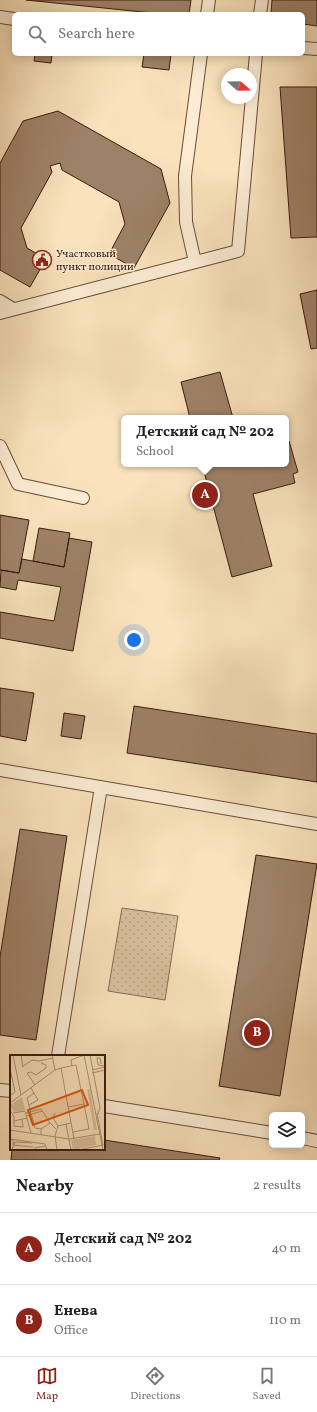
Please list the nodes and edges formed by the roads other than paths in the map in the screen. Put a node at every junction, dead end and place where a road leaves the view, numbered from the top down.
1 (209, 0) edge
2 (262, 0) edge
3 (207, 12) edge
4 (260, 12) edge
5 (0, 17) edge
6 (12, 19) edge
7 (305, 48) edge
8 (317, 49) edge
9 (201, 56) edge
10 (256, 56) edge
11 (195, 262) junction
12 (0, 301) edge
13 (13, 309) junction
14 (0, 313) edge
15 (0, 446) edge
16 (83, 498) dead end
17 (0, 770) edge
18 (101, 787) junction
19 (317, 824) edge
20 (58, 1055) edge
21 (0, 1090) edge
22 (10, 1091) edge
23 (105, 1106) edge
24 (269, 1133) edge
25 (305, 1139) edge
26 (317, 1141) edge

1 - 3 lane
2 - 4 lane
5 - 6 lane
7 - 8 lane
9 - 11 lane
10 - 11 lane
11 - 13 lane
12 - 13 lane
13 - 14 lane
15 - 16 lane
17 - 18 lane
18 - 19 lane
18 - 20 lane
21 - 22 lane
23 - 24 lane
25 - 26 lane

